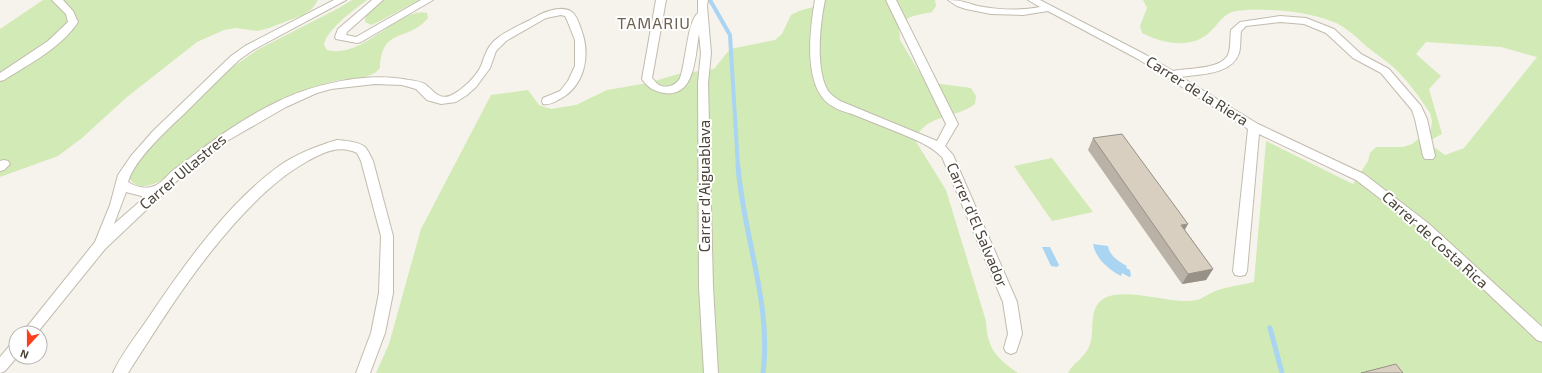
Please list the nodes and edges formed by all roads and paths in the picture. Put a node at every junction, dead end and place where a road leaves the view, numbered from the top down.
1 (57, 0) edge
2 (341, 0) edge
3 (378, 0) edge
4 (428, 0) edge
5 (662, 0) edge
6 (820, 0) edge
7 (891, 0) edge
8 (953, 0) edge
9 (1033, 0) edge
10 (703, 3) edge
11 (1049, 8) junction
12 (1172, 75) junction
13 (0, 78) edge
14 (547, 101) dead end
15 (1254, 127) junction
16 (939, 147) junction
17 (1429, 156) dead end
18 (122, 184) junction
19 (161, 188) junction
20 (100, 245) junction
21 (1240, 271) dead end
22 (36, 325) edge
23 (1542, 336) edge
24 (1011, 348) dead end
25 (8, 358) edge
26 (0, 368) edge
27 (120, 373) edge
28 (364, 373) edge
29 (711, 373) edge

1 - 13 street
2 - 18 street
3 - 4 street
5 - 10 street
6 - 16 street
7 - 16 street, Carrer d'El Salvador
8 - 11 street
9 - 11 street, Carrer de la Riera
10 - 29 street, Carrer d'Aiguablava
11 - 12 street, Carrer de la Riera
12 - 15 street, Carrer de la Riera
12 - 17 street
14 - 19 street, Carrer Ullastres
15 - 21 street, Carrer de la Riera
15 - 23 street, Carrer de Costa Rica
16 - 24 street, Carrer d'El Salvador
18 - 19 street
18 - 20 street
19 - 20 street, Carrer Ullastres
20 - 22 street, Carrer Ullastres
25 - 26 street
27 - 28 street

